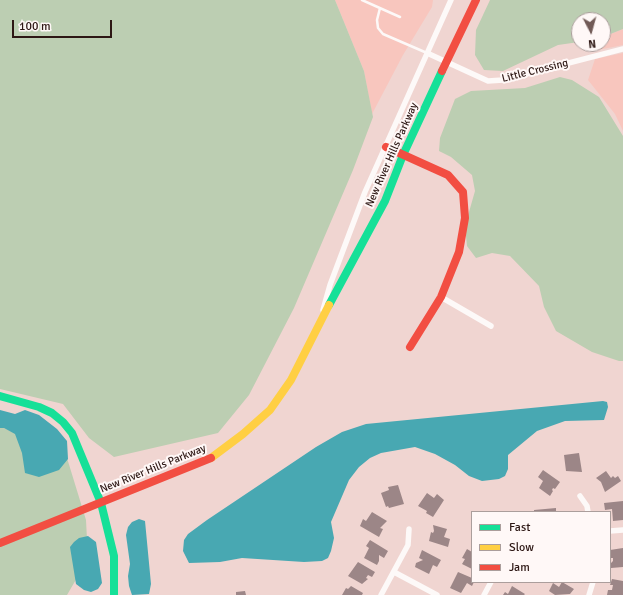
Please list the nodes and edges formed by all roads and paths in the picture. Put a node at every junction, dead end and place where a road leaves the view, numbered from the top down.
1 (362, 0) edge
2 (451, 0) edge
3 (476, 0) edge
4 (380, 8) junction
5 (400, 17) dead end
6 (623, 49) edge
7 (428, 53) junction
8 (446, 63) junction
9 (386, 146) junction
10 (403, 155) junction
11 (441, 297) junction
12 (322, 316) junction
13 (491, 326) dead end
14 (410, 347) dead end
15 (0, 396) edge
16 (580, 496) dead end
17 (100, 503) junction
18 (588, 511) edge
19 (409, 529) dead end
20 (623, 530) edge
21 (611, 531) edge
22 (0, 542) edge
23 (394, 572) junction
24 (490, 583) edge
25 (594, 583) edge
26 (114, 595) edge
27 (381, 595) edge
28 (437, 595) edge
29 (484, 595) edge
30 (589, 595) edge

1 - 4 lane
2 - 7 street, New River Hills Parkway
3 - 8 street, New River Hills Parkway
4 - 5 lane
4 - 7 lane
6 - 8 street, Little Crossing
7 - 8 street, Little Crossing
7 - 9 street, New River Hills Parkway
8 - 10 street, New River Hills Parkway
9 - 10 street
9 - 12 street, New River Hills Parkway
10 - 11 street
10 - 12 street, New River Hills Parkway
11 - 13 street
11 - 14 street
12 - 17 street, New River Hills Parkway
15 - 17 street
16 - 18 street
17 - 22 street, New River Hills Parkway
17 - 26 street
19 - 23 street
20 - 21 street
23 - 27 street
23 - 28 street
24 - 29 street
25 - 30 street

